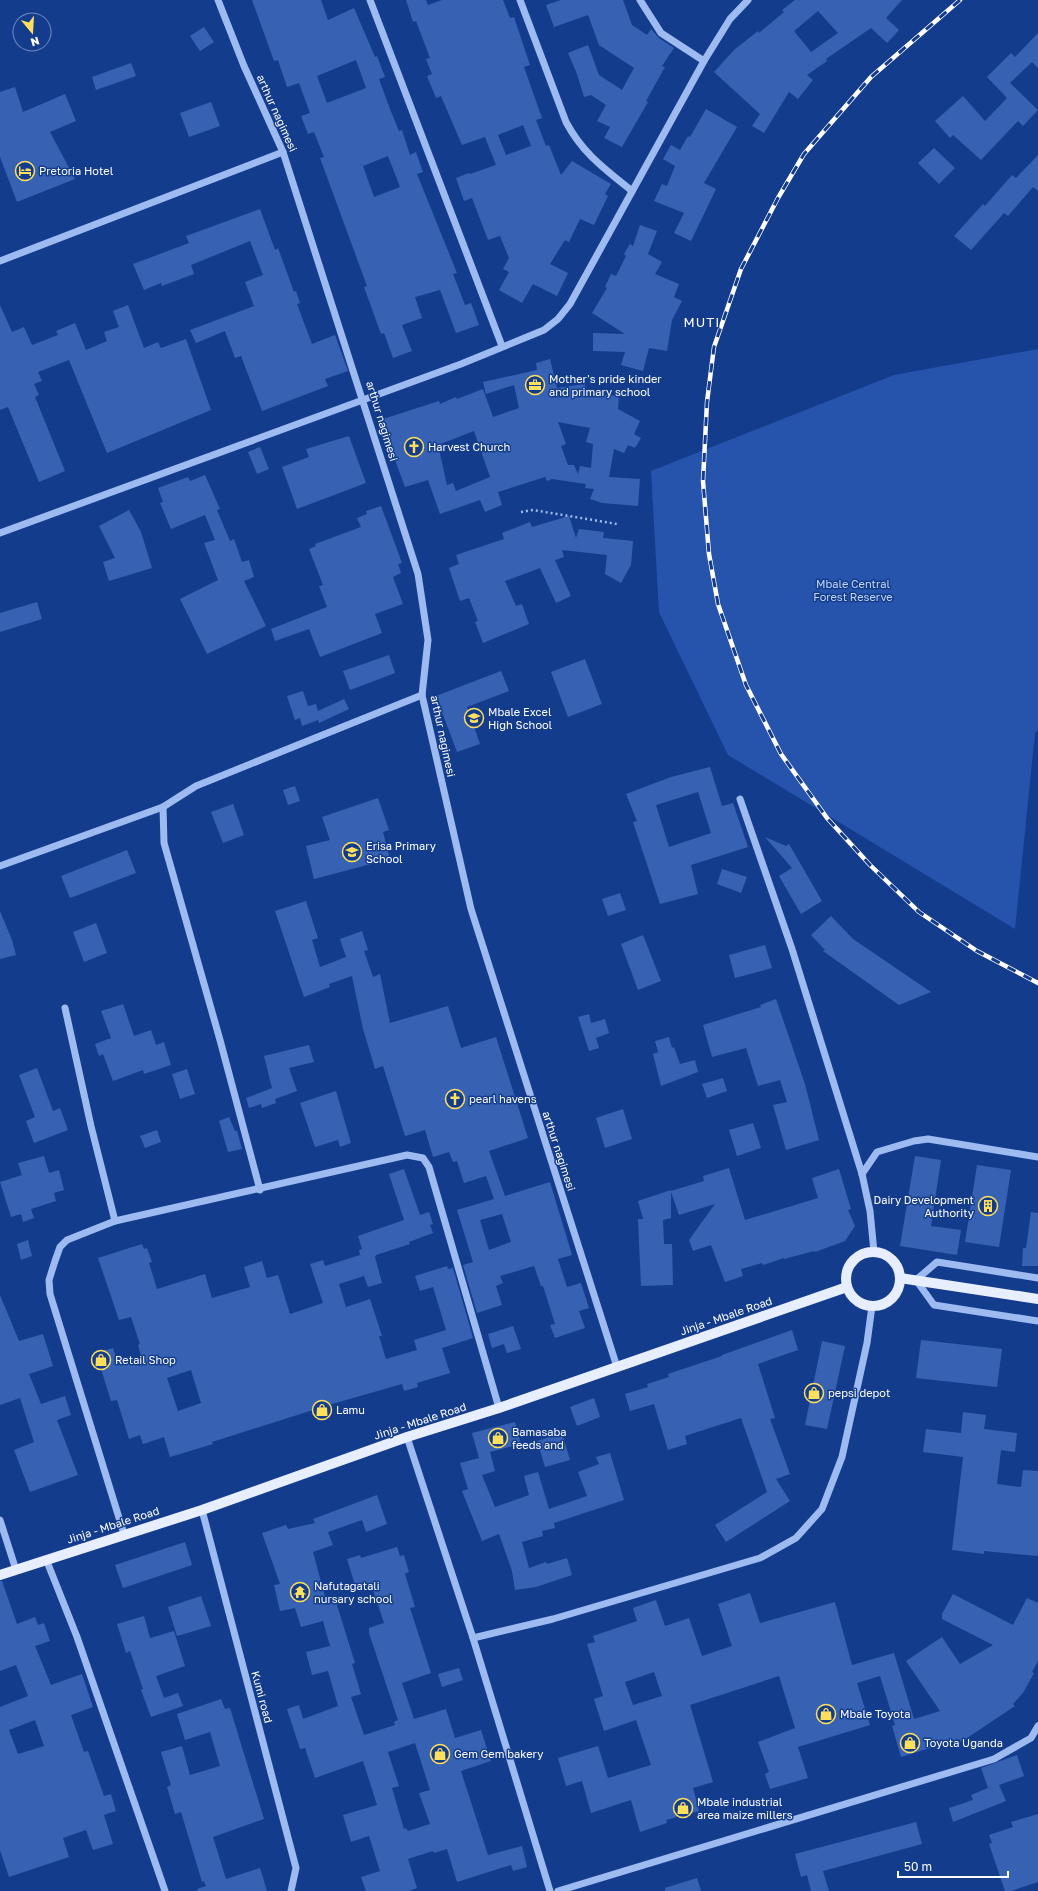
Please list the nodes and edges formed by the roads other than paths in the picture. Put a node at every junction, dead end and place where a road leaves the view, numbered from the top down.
1 (218, 0) edge
2 (370, 0) edge
3 (520, 0) edge
4 (640, 0) edge
5 (748, 0) edge
6 (704, 61) junction
7 (283, 152) junction
8 (632, 191) junction
9 (0, 261) edge
10 (502, 346) junction
11 (364, 401) junction
12 (0, 533) edge
13 (422, 695) junction
14 (740, 799) dead end
15 (163, 807) junction
16 (0, 866) edge
17 (65, 1008) dead end
18 (1038, 1157) edge
19 (862, 1174) junction
20 (260, 1190) junction
21 (115, 1221) junction
22 (874, 1252) junction
23 (900, 1278) junction
24 (1038, 1278) edge
25 (916, 1280) junction
26 (847, 1287) junction
27 (1038, 1299) edge
28 (872, 1306) junction
29 (1038, 1321) edge
30 (617, 1367) junction
31 (499, 1408) junction
32 (407, 1437) junction
33 (202, 1510) junction
34 (0, 1520) edge
35 (124, 1534) junction
36 (46, 1558) junction
37 (16, 1570) junction
38 (0, 1575) edge
39 (473, 1638) junction
40 (1038, 1726) edge
41 (165, 1891) edge
42 (291, 1891) edge
43 (550, 1891) edge
44 (558, 1891) edge

1 - 7 street, arthur nagimesi
2 - 10 street
3 - 8 street
4 - 6 street
5 - 6 street
6 - 8 street
7 - 9 street
7 - 11 street, arthur nagimesi
8 - 10 street
10 - 11 street
11 - 12 street
11 - 13 street, arthur nagimesi
13 - 15 street
13 - 30 street, arthur nagimesi
14 - 19 street
15 - 16 street
15 - 20 street
17 - 21 street
18 - 19 street
19 - 22 street
20 - 21 street
20 - 31 street
21 - 35 street
22 - 23 main road
22 - 26 main road
23 - 25 main road
23 - 28 main road
24 - 25 street
25 - 27 main road
25 - 29 street
26 - 28 main road
26 - 30 main road, Jinja - Mbale Road
28 - 39 street
30 - 31 main road, Jinja - Mbale Road
31 - 32 main road, Jinja - Mbale Road
32 - 33 main road, Jinja - Mbale Road
32 - 39 street
33 - 35 main road, Jinja - Mbale Road
33 - 42 street, Kumi road
34 - 37 street
35 - 36 main road, Jinja - Mbale Road
36 - 37 main road, Jinja - Mbale Road
36 - 41 street
37 - 38 main road, Jinja - Mbale Road
39 - 43 street
40 - 44 street

